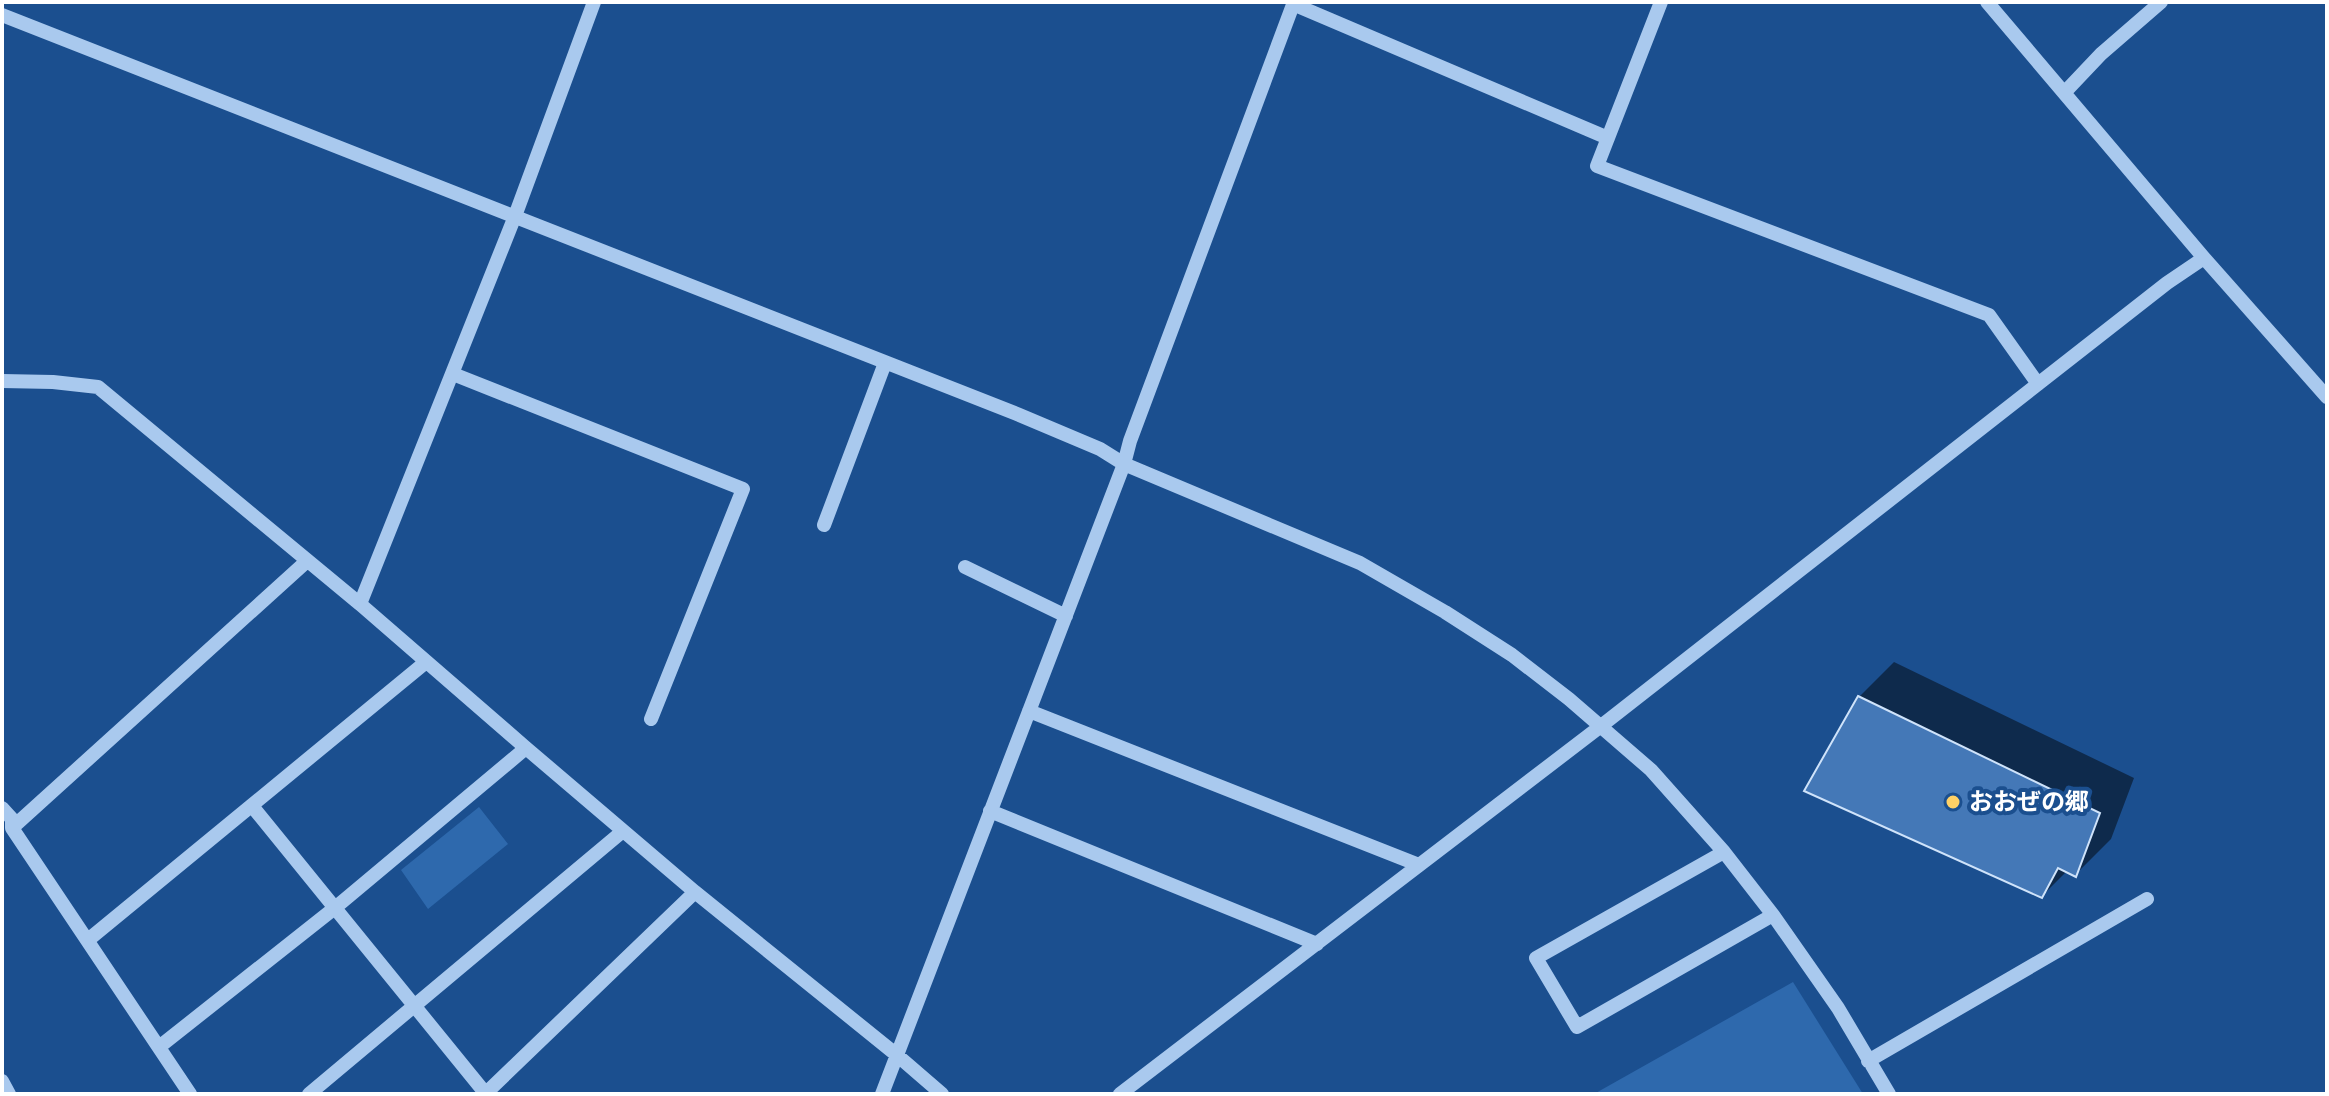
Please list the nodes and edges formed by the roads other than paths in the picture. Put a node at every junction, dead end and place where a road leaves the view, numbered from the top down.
1 (594, 2) edge
2 (1661, 2) edge
3 (1987, 2) edge
4 (2161, 2) edge
5 (1294, 3) edge
6 (2, 15) edge
7 (2065, 92) junction
8 (1608, 138) junction
9 (515, 216) junction
10 (2204, 258) junction
11 (885, 363) junction
12 (453, 374) junction
13 (2, 381) edge
14 (2038, 384) junction
15 (2327, 397) edge
16 (1124, 464) junction
17 (824, 525) dead end
18 (307, 561) junction
19 (965, 567) dead end
20 (360, 604) junction
21 (1066, 616) junction
22 (426, 662) junction
23 (1029, 711) junction
24 (651, 719) dead end
25 (1601, 726) junction
26 (526, 748) junction
27 (252, 806) junction
28 (990, 811) junction
29 (7, 820) edge
30 (623, 831) junction
31 (1724, 852) junction
32 (1419, 865) junction
33 (695, 892) junction
34 (2147, 899) dead end
35 (336, 907) junction
36 (1773, 915) junction
37 (88, 940) junction
38 (1317, 944) junction
39 (414, 1007) junction
40 (159, 1047) junction
41 (898, 1056) junction
42 (1868, 1061) junction
43 (2, 1081) edge
44 (9, 1094) edge
45 (190, 1094) edge
46 (309, 1094) edge
47 (486, 1094) edge
48 (882, 1094) edge
49 (942, 1094) edge
50 (1120, 1094) edge
51 (1889, 1094) edge

1 - 9 street
2 - 8 street
3 - 7 street
4 - 7 street
5 - 8 street
5 - 16 street
6 - 9 street
7 - 10 street
8 - 14 street
9 - 11 street
9 - 12 street
10 - 14 street
10 - 15 street
11 - 16 street
11 - 17 street
12 - 20 street
12 - 24 street
13 - 18 street
14 - 25 street
16 - 21 street
16 - 25 street
18 - 20 street
18 - 29 street
19 - 21 street
20 - 22 street
21 - 23 street
22 - 26 street
22 - 27 street
23 - 28 street
23 - 32 street
25 - 31 street
25 - 32 street
26 - 30 street
26 - 35 street
27 - 35 street
27 - 37 street
28 - 38 street
28 - 41 street
29 - 37 street
30 - 33 street
30 - 39 street
31 - 36 street
31 - 36 street
32 - 38 street
33 - 41 street
33 - 47 street
34 - 42 street
35 - 39 street
35 - 40 street
36 - 42 street
37 - 40 street
38 - 50 street
39 - 46 street
39 - 47 street
40 - 45 street
41 - 48 street
41 - 49 street
42 - 51 street
43 - 44 street

